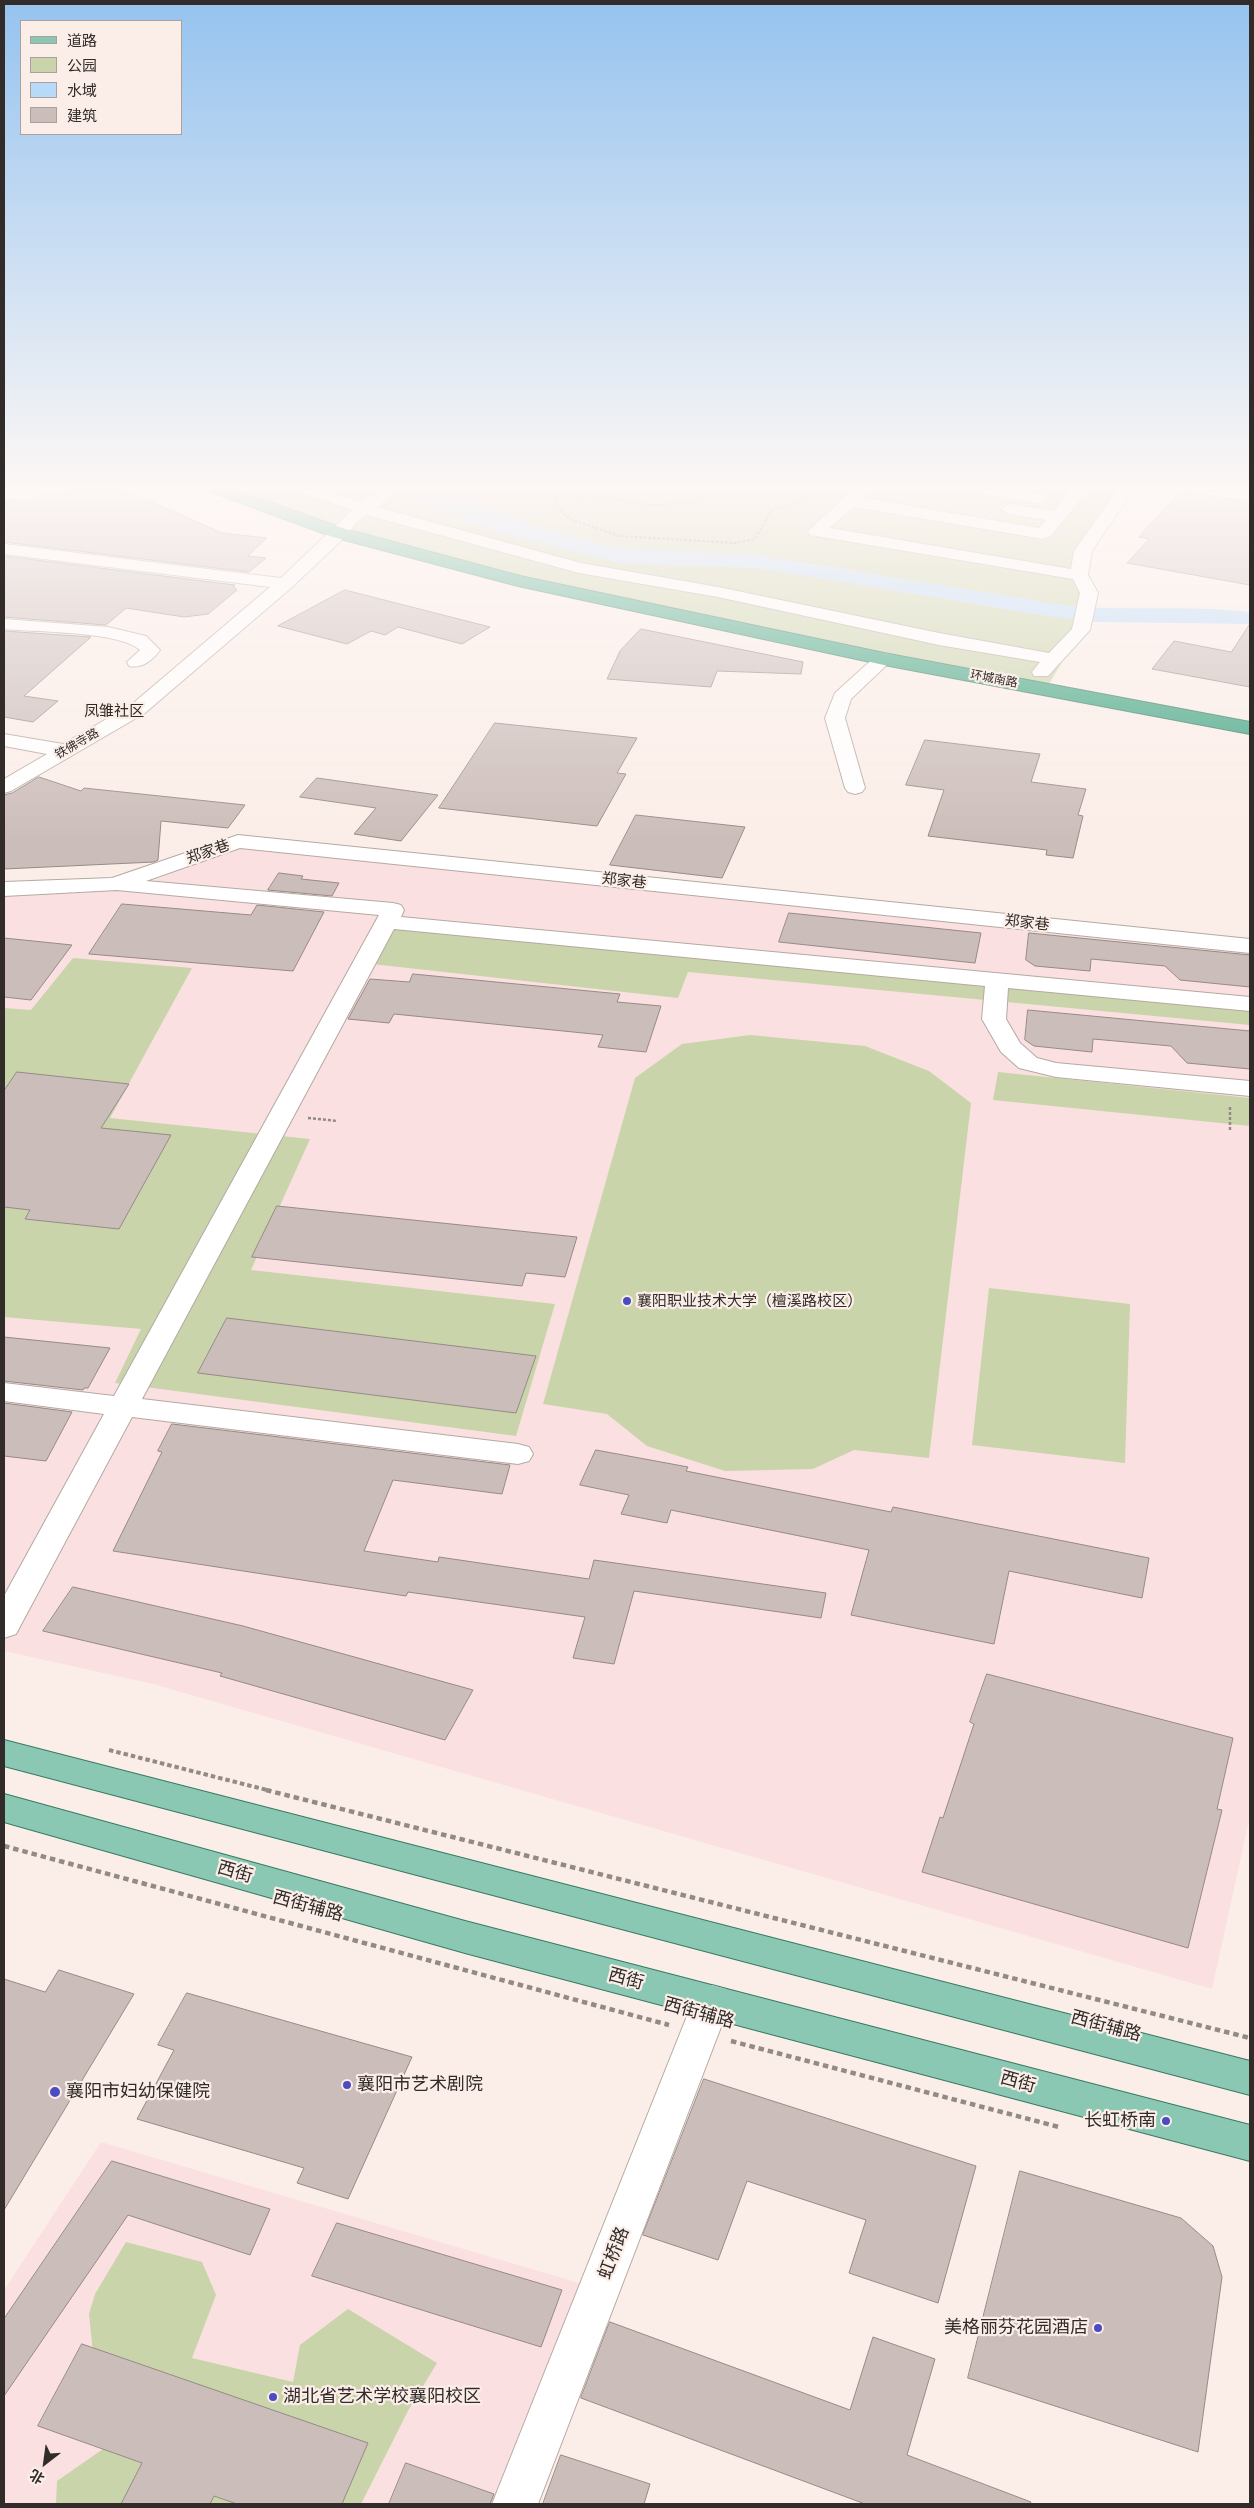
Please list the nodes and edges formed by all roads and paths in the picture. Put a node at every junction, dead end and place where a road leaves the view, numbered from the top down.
1 (259, 606) edge
2 (635, 606) edge
3 (700, 606) edge
4 (1086, 606) edge
5 (4, 624) edge
6 (884, 659) junction
7 (136, 662) dead end
8 (1048, 665) junction
9 (1250, 711) edge
10 (1250, 728) edge
11 (4, 740) edge
12 (66, 751) junction
13 (4, 787) edge
14 (855, 788) dead end
15 (115, 884) junction
16 (4, 890) edge
17 (387, 922) junction
18 (1250, 946) edge
19 (997, 980) junction
20 (1250, 1004) edge
21 (1250, 1089) edge
22 (4, 1392) edge
23 (123, 1407) junction
24 (518, 1454) dead end
25 (4, 1626) edge
26 (4, 1742) edge
27 (100, 1748) dead end
28 (4, 1753) edge
29 (4, 1808) edge
30 (4, 1822) edge
31 (4, 1846) edge
32 (706, 2017) junction
33 (1250, 2038) edge
34 (1250, 2064) edge
35 (1250, 2078) edge
36 (1067, 2130) dead end
37 (1250, 2143) edge
38 (1250, 2159) edge
39 (515, 2504) edge

1 - 12 street, 铁佛寺路
2 - 6 highway, 环城南路
3 - 8 highway, 环城南路
4 - 8 street
5 - 7 street
6 - 10 highway, 环城南路
6 - 14 street
8 - 9 highway, 环城南路
11 - 12 street
12 - 13 street, 铁佛寺路
15 - 16 street, 郑家巷
15 - 17 street
15 - 18 street, 郑家巷
17 - 19 street
17 - 23 street
19 - 20 street
19 - 21 street
22 - 23 street
23 - 24 street
23 - 25 street
26 - 34 street, 西街辅路
27 - 33 path
28 - 35 main road
29 - 32 main road, 西街
30 - 32 street, 西街辅路
31 - 32 path
32 - 36 path
32 - 37 main road, 西街
32 - 38 street, 西街辅路
32 - 39 street, 虹桥路

